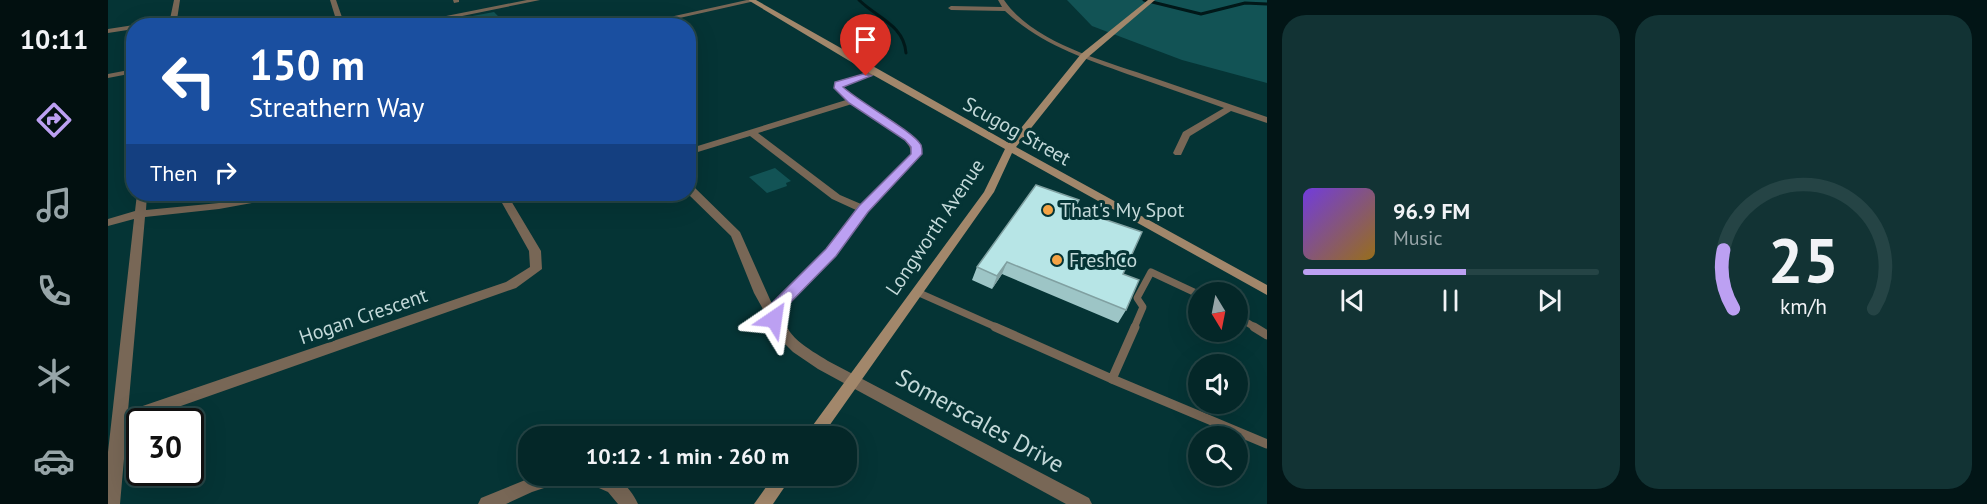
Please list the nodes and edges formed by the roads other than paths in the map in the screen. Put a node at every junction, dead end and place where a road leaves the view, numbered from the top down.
1 (177, 0) edge
2 (333, 0) edge
3 (537, 0) edge
4 (752, 0) edge
5 (1001, 0) edge
6 (1152, 0) edge
7 (951, 8) dead end
8 (1007, 9) junction
9 (174, 18) edge
10 (339, 18) edge
11 (441, 18) edge
12 (669, 18) edge
13 (126, 28) edge
14 (108, 31) edge
15 (1084, 56) junction
16 (126, 73) edge
17 (876, 73) junction
18 (108, 76) edge
19 (853, 101) junction
20 (1231, 107) junction
21 (1267, 120) edge
22 (752, 133) junction
23 (1010, 148) junction
24 (696, 150) edge
25 (1178, 153) dead end
26 (696, 195) edge
27 (141, 201) edge
28 (246, 201) edge
29 (506, 201) edge
30 (863, 209) junction
31 (138, 214) junction
32 (108, 223) edge
33 (1188, 289) edge
34 (1267, 291) edge
35 (917, 292) junction
36 (774, 319) junction
37 (1248, 323) edge
38 (1267, 335) edge
39 (1112, 379) junction
40 (855, 380) junction
41 (121, 420) junction
42 (820, 426) edge
43 (1267, 444) edge
44 (527, 486) edge
45 (614, 486) edge
46 (776, 486) edge
47 (111, 504) edge
48 (487, 504) edge
49 (629, 504) edge
50 (763, 504) edge
51 (1083, 504) edge

1 - 9 street
2 - 10 street
3 - 11 street
4 - 12 street
4 - 17 street, Scugog Street
5 - 8 street
6 - 15 street, Longworth Avenue
7 - 8 street
8 - 15 street
13 - 14 street
15 - 20 street
15 - 23 street, Longworth Avenue
16 - 18 street
17 - 19 street
17 - 23 street, Scugog Street
19 - 22 street
19 - 30 street
20 - 21 street
20 - 25 street
22 - 24 street
22 - 30 street
23 - 34 street, Scugog Street
23 - 35 street, Longworth Avenue
26 - 36 street, Somerscales Drive
27 - 31 street
28 - 31 street
29 - 41 street, Hogan Crescent
30 - 36 street
31 - 32 street
31 - 41 street
33 - 39 lane
35 - 39 lane
35 - 40 street, Longworth Avenue
36 - 40 street, Somerscales Drive
37 - 38 lane
39 - 43 lane
40 - 42 street, Longworth Avenue
40 - 51 street, Somerscales Drive
41 - 47 street
44 - 48 street
45 - 49 street
46 - 50 street

